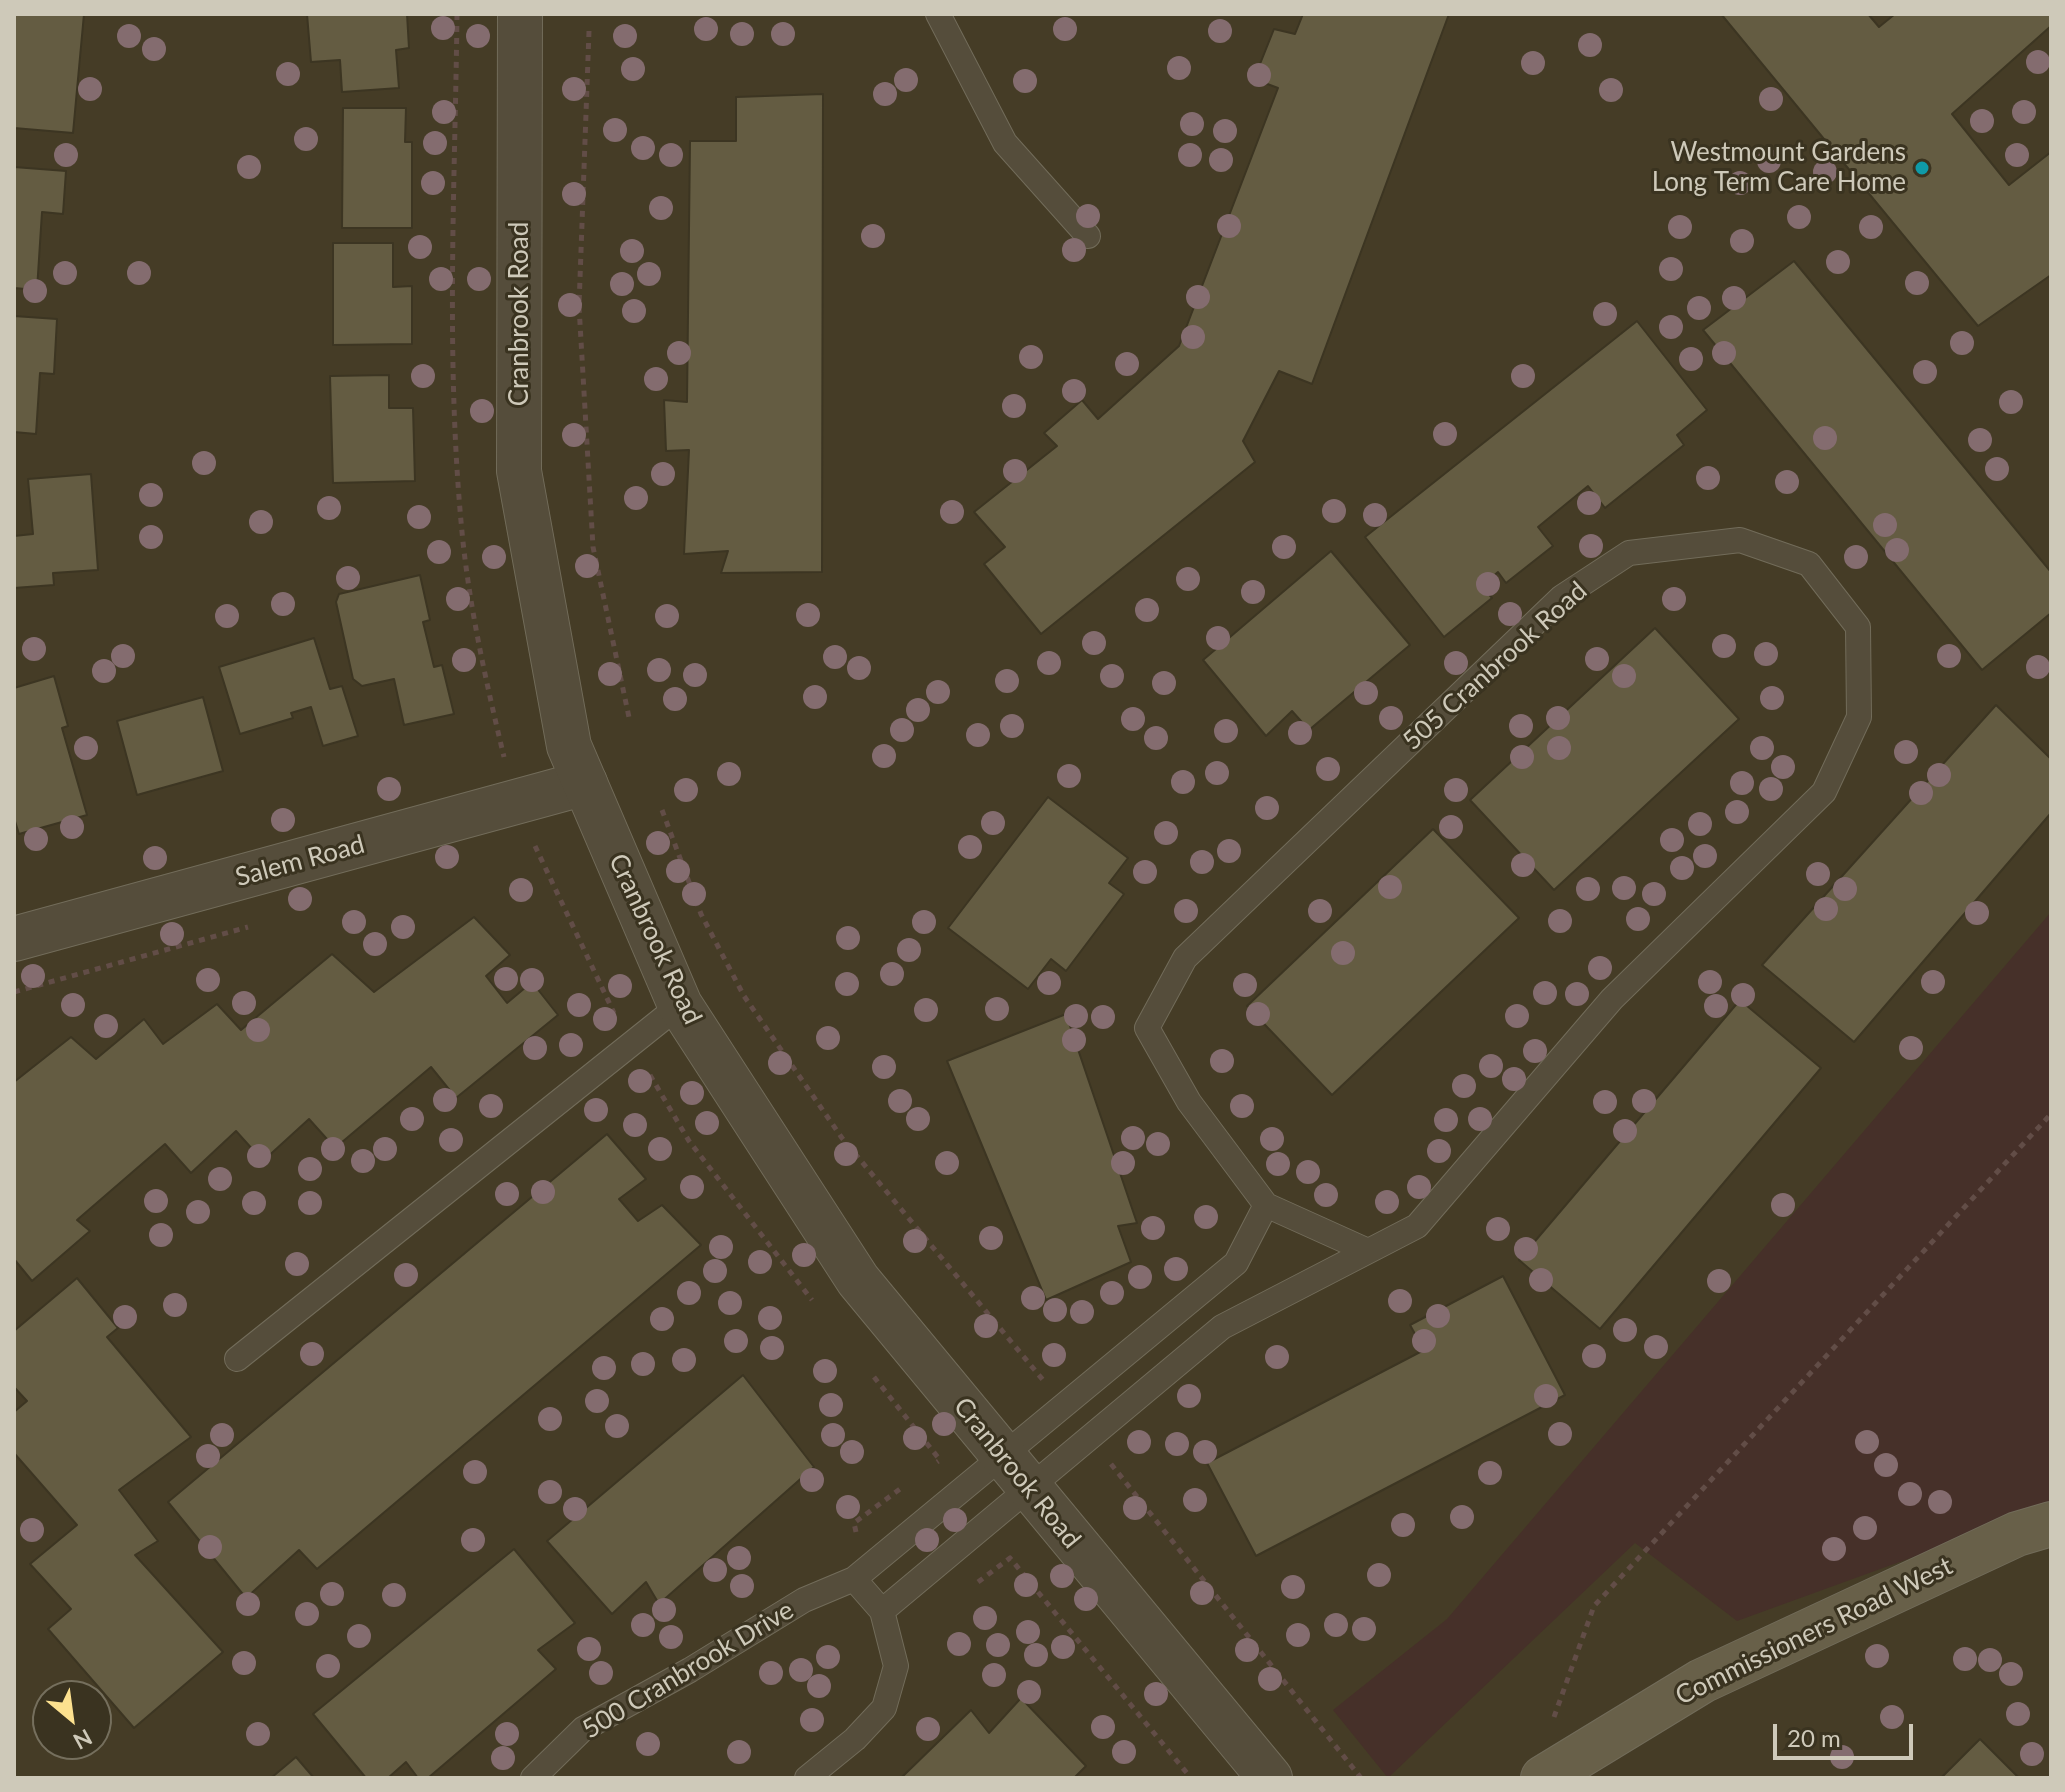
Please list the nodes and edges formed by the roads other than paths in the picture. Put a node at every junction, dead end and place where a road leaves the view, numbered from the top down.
1 (520, 14) edge
2 (938, 14) edge
3 (1088, 236) dead end
4 (585, 783) junction
5 (14, 939) edge
6 (680, 1005) junction
7 (1266, 1205) junction
8 (1368, 1251) junction
9 (237, 1359) dead end
10 (1017, 1472) junction
11 (2051, 1524) edge
12 (859, 1575) junction
13 (882, 1611) junction
14 (533, 1778) edge
15 (807, 1778) edge
16 (1270, 1778) edge
17 (1543, 1778) edge

1 - 4 street, Cranbrook Road
2 - 3 lane
4 - 5 street, Salem Road
4 - 6 street, Cranbrook Road
6 - 9 lane
6 - 10 street, Cranbrook Road
7 - 8 lane, 505 Cranbrook Road
7 - 8 lane, 505 Cranbrook Road
7 - 10 lane
8 - 10 lane, 505 Cranbrook Road
10 - 12 lane, 500 Cranbrook Drive
10 - 13 lane
10 - 16 street, Cranbrook Road
11 - 17 main road, Commissioners Road West
12 - 13 lane
12 - 14 lane, 500 Cranbrook Drive
13 - 15 lane

